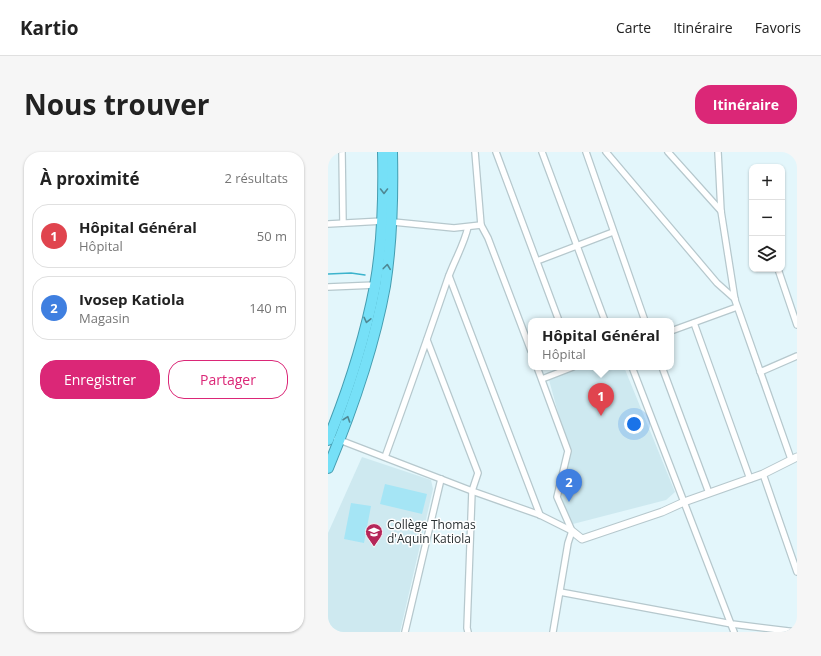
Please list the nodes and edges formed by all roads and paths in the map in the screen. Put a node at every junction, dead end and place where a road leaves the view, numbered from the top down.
1 (342, 152) edge
2 (383, 152) edge
3 (392, 152) edge
4 (475, 152) edge
5 (496, 152) edge
6 (542, 152) edge
7 (586, 152) edge
8 (606, 152) edge
9 (668, 152) edge
10 (718, 152) edge
11 (721, 211) junction
12 (387, 222) junction
13 (343, 223) junction
14 (328, 224) edge
15 (481, 225) junction
16 (468, 227) junction
17 (613, 232) junction
18 (577, 246) junction
19 (537, 261) junction
20 (779, 272) edge
21 (449, 276) junction
22 (380, 285) junction
23 (328, 287) edge
24 (735, 300) junction
25 (737, 306) junction
26 (558, 318) edge
27 (604, 318) edge
28 (644, 318) edge
29 (694, 323) junction
30 (797, 325) edge
31 (674, 330) edge
32 (427, 340) junction
33 (528, 342) edge
34 (797, 356) edge
35 (538, 370) edge
36 (565, 370) edge
37 (633, 370) edge
38 (663, 370) edge
39 (760, 372) junction
40 (542, 378) junction
41 (329, 438) edge
42 (340, 440) junction
43 (385, 457) junction
44 (794, 458) edge
45 (328, 468) edge
46 (763, 474) junction
47 (441, 479) junction
48 (750, 479) junction
49 (472, 491) junction
50 (709, 493) junction
51 (684, 502) junction
52 (540, 515) junction
53 (572, 530) junction
54 (797, 572) edge
55 (560, 592) junction
56 (732, 624) junction
57 (405, 632) edge
58 (468, 632) edge
59 (553, 632) edge
60 (734, 632) edge
61 (797, 632) edge

1 - 13 street
2 -> 12 highway
3 - 12 highway
4 - 15 street
5 - 19 street
6 - 18 street
7 - 17 street
8 - 24 street
9 - 11 street
10 - 11 street
11 - 24 street
12 - 13 street
12 - 16 street
12 - 22 highway
13 - 14 street
15 - 16 street
15 - 33 street
16 - 21 street
17 - 18 street
17 - 28 street
18 - 19 street
18 - 27 street
19 - 26 street
20 - 30 street
21 - 32 street
21 - 52 street
22 - 23 street
22 -> 41 highway
42 -> 22 highway
24 - 25 street
25 - 29 street
25 - 39 street
29 - 31 street
29 - 48 street
32 - 43 street
32 - 49 street
34 - 39 street
35 - 40 street
36 - 40 street
37 - 51 street
38 - 50 street
39 - 44 street
40 - 53 street
41 - 42 street
42 - 43 street
42 - 45 highway
43 - 47 street
44 - 46 street
46 - 48 street
46 - 54 street
47 - 49 street
47 - 57 street
48 - 50 street
49 - 52 street
49 - 58 street
50 - 51 street
51 - 53 street
51 - 56 street
52 - 53 street
53 - 55 street
55 - 56 street
55 - 59 street
56 - 60 street
56 - 61 street

